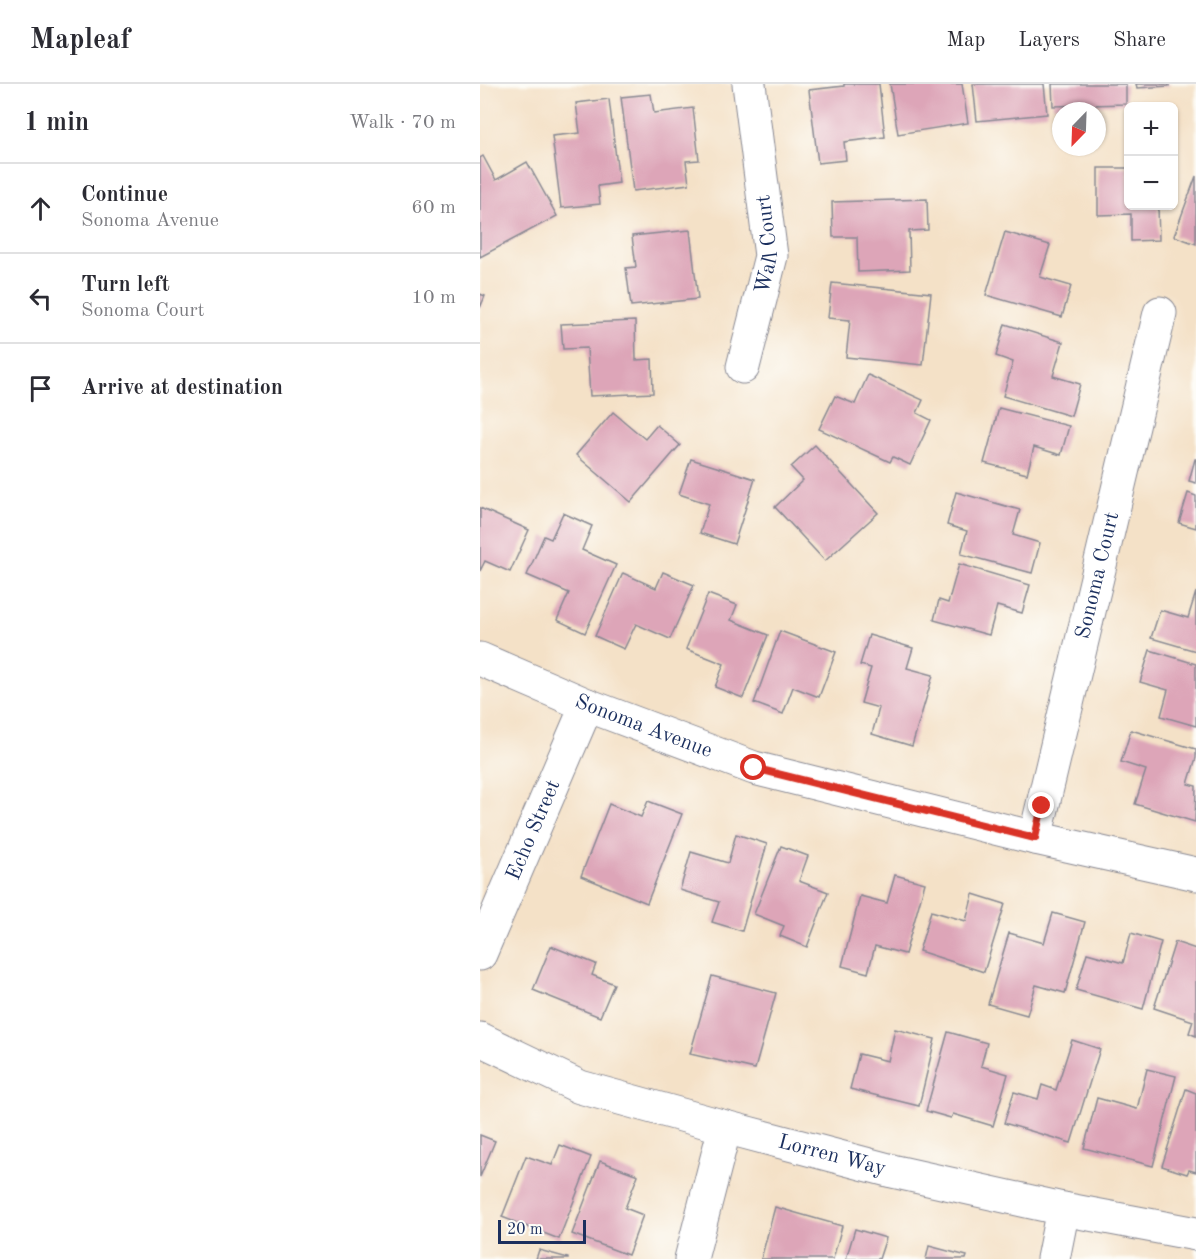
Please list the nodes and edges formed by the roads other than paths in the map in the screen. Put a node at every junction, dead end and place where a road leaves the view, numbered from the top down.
1 (749, 84) edge
2 (1160, 313) dead end
3 (743, 367) dead end
4 (480, 659) edge
5 (587, 705) junction
6 (1035, 838) junction
7 (1196, 874) edge
8 (480, 954) edge
9 (480, 1039) edge
10 (725, 1127) junction
11 (1063, 1209) junction
12 (1196, 1234) edge
13 (691, 1259) edge
14 (1053, 1259) edge

1 - 3 street, Wall Court
2 - 6 street, Sonoma Court
4 - 5 street, Sonoma Avenue
5 - 6 street, Sonoma Avenue
5 - 8 street, Echo Street
6 - 7 street, Sonoma Avenue
9 - 10 street, Lorren Way
10 - 11 street, Lorren Way
10 - 13 street
11 - 12 street, Lorren Way
11 - 14 street

